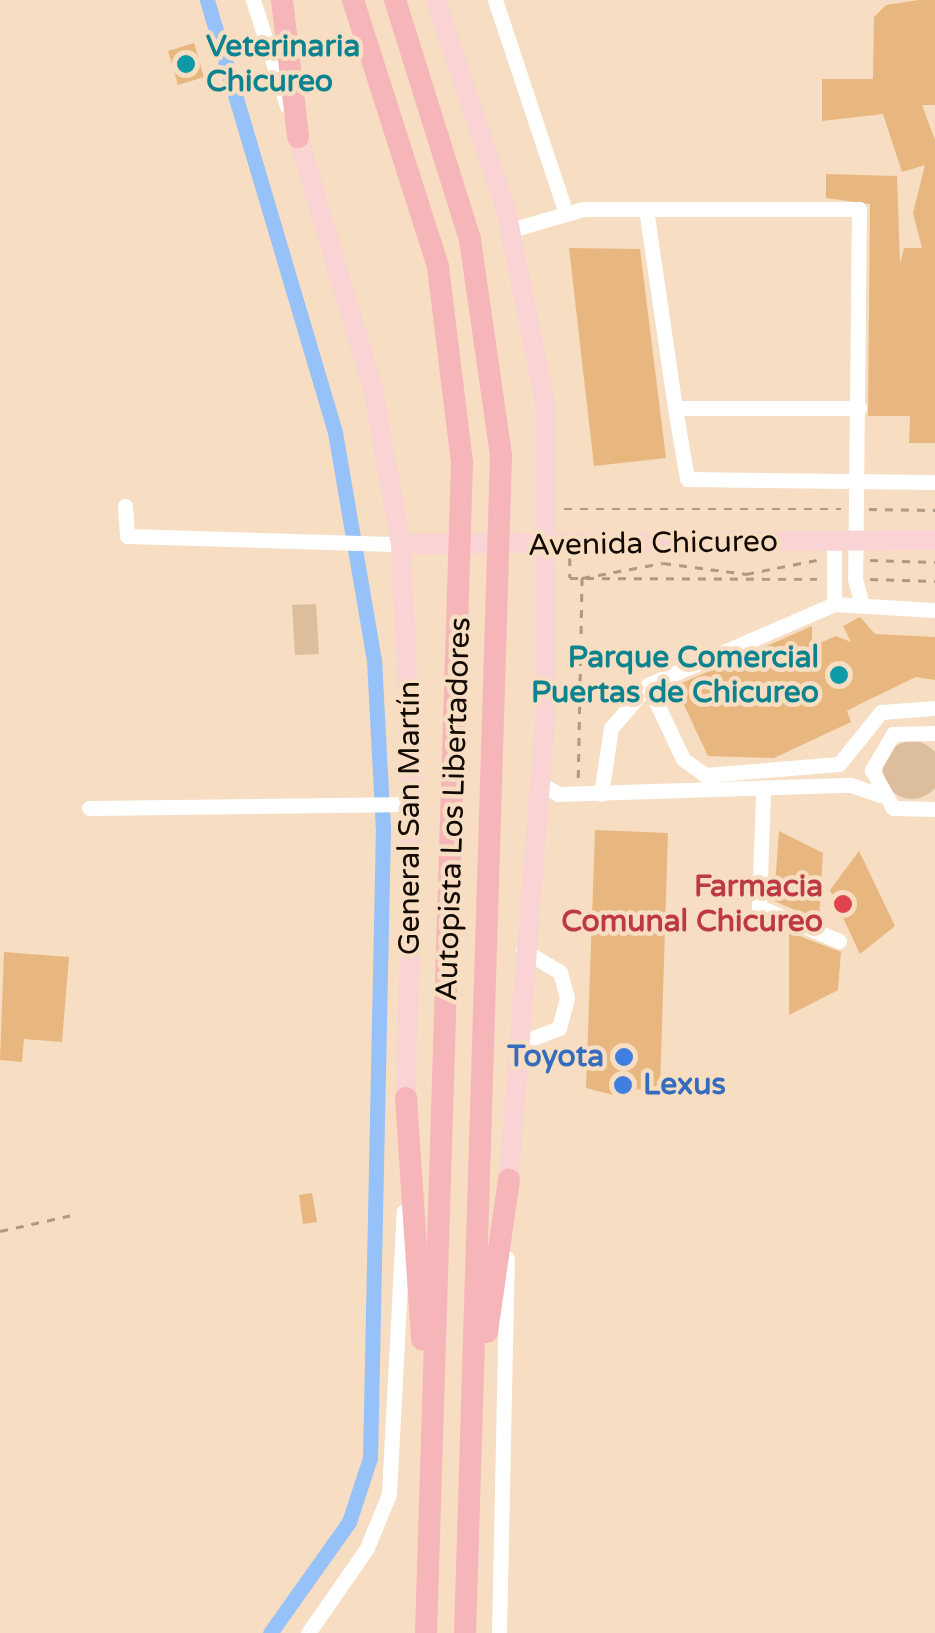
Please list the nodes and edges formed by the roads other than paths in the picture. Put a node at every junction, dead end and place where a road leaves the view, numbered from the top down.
1 (253, 0) edge
2 (282, 0) edge
3 (353, 0) edge
4 (395, 0) edge
5 (436, 0) edge
6 (494, 0) edge
7 (298, 137) junction
8 (646, 209) junction
9 (566, 214) junction
10 (511, 230) junction
11 (675, 408) junction
12 (854, 408) junction
13 (852, 481) junction
14 (935, 482) edge
15 (125, 506) dead end
16 (935, 540) edge
17 (401, 544) junction
18 (904, 544) junction
19 (547, 546) junction
20 (845, 550) junction
21 (935, 551) edge
22 (834, 604) junction
23 (862, 604) junction
24 (935, 610) edge
25 (648, 685) junction
26 (935, 708) edge
27 (935, 732) edge
28 (873, 761) junction
29 (840, 785) junction
30 (544, 794) junction
31 (601, 794) junction
32 (763, 794) junction
33 (880, 795) junction
34 (413, 804) junction
35 (89, 808) dead end
36 (935, 809) edge
37 (840, 941) dead end
38 (522, 950) junction
39 (516, 1045) junction
40 (406, 1098) junction
41 (509, 1180) junction
42 (432, 1424) junction
43 (470, 1434) junction
44 (308, 1633) edge
45 (426, 1633) edge
46 (464, 1633) edge
47 (499, 1633) edge

1 - 7 street, General San Martín
2 - 7 highway
3 - 42 highway, Autopista Los Libertadores
4 - 43 highway, Autopista Los Libertadores
5 - 10 main road
6 - 9 street
7 - 17 main road, General San Martín
8 - 9 street
8 - 11 street
8 - 12 street
9 - 10 street
10 - 19 main road
11 - 12 street
11 - 13 street
12 - 13 street
13 - 14 street
13 - 20 street
15 - 17 street
16 - 18 main road, Avenida Chicureo
17 - 19 main road, Avenida Chicureo
17 - 34 main road, General San Martín
18 - 20 main road, Avenida Chicureo
18 - 21 main road, Avenida Chicureo
19 - 20 main road, Avenida Chicureo
19 - 30 main road
20 - 22 street
20 - 23 street
22 - 23 street
22 - 25 street
23 - 24 street
25 - 26 street
25 - 31 street
27 - 28 street
28 - 29 street
28 - 33 street
29 - 32 street
29 - 33 street
30 - 31 street
30 - 38 main road
31 - 32 street
32 - 37 street
33 - 36 street
34 - 35 street
34 - 40 main road, General San Martín
38 - 39 main road
38 - 39 street
39 - 41 main road
40 - 42 highway
40 - 44 street, General San Martín
41 - 43 highway
41 - 47 street
42 - 45 highway, Autopista Los Libertadores
43 - 46 highway, Autopista Los Libertadores

